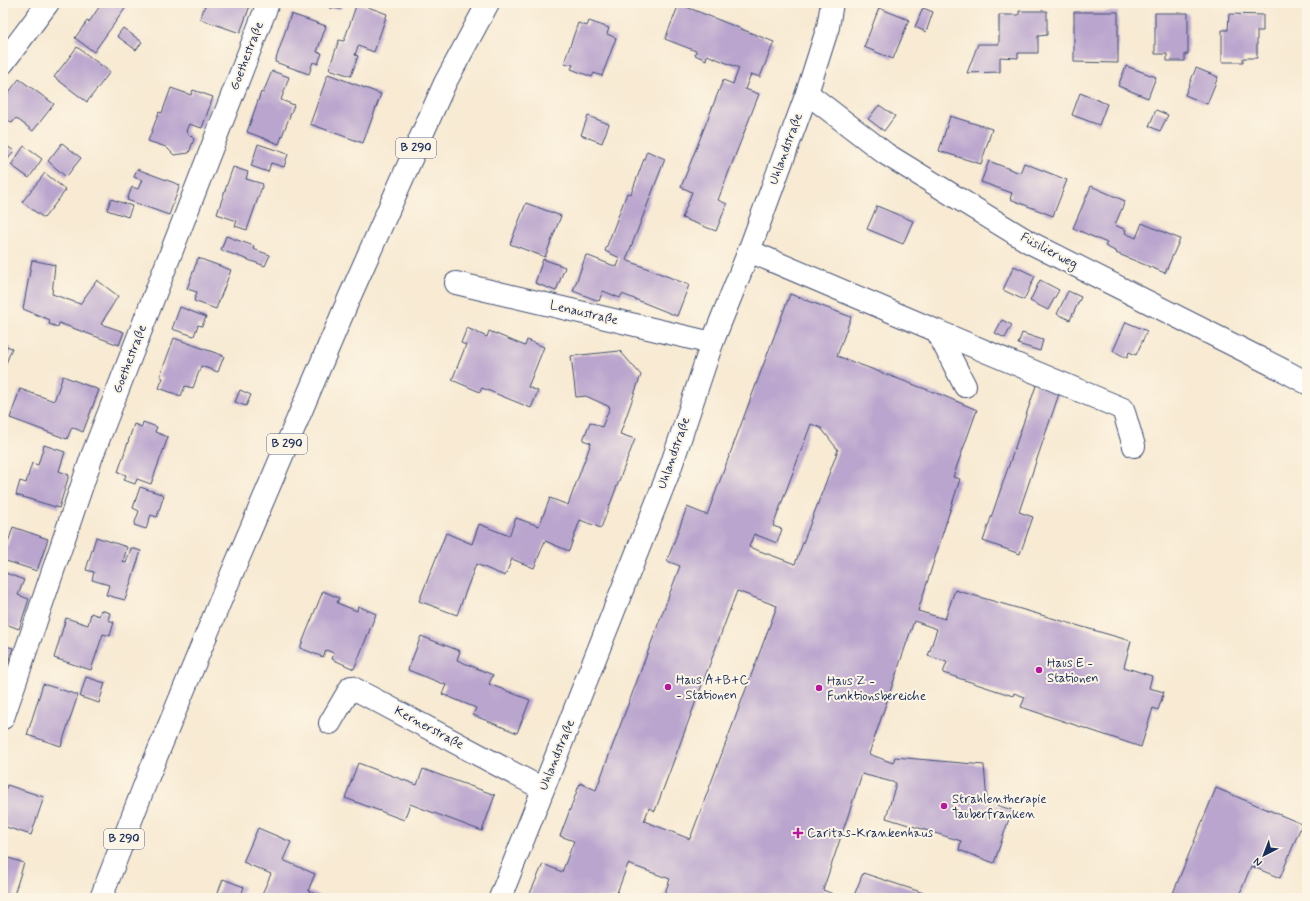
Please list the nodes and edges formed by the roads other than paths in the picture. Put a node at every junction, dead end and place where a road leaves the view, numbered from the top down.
1 (48, 3) edge
2 (268, 3) edge
3 (488, 3) edge
4 (832, 3) edge
5 (3, 63) edge
6 (807, 94) junction
7 (749, 251) junction
8 (456, 283) dead end
9 (937, 331) junction
10 (712, 343) junction
11 (1307, 383) edge
12 (966, 386) dead end
13 (1134, 446) dead end
14 (3, 718) edge
15 (330, 723) dead end
16 (543, 789) junction
17 (101, 898) edge
18 (500, 898) edge

1 - 5 street
2 - 14 street, Goethestraße
3 - 17 street, B 290
4 - 6 street, Uhlandstraße
6 - 7 street, Uhlandstraße
6 - 11 street, Füsilierweg
7 - 9 street
7 - 10 street, Uhlandstraße
8 - 10 street, Lenaustraße
9 - 12 street
9 - 13 street
10 - 16 street, Uhlandstraße
15 - 16 street, Kernerstraße
16 - 18 street, Uhlandstraße

